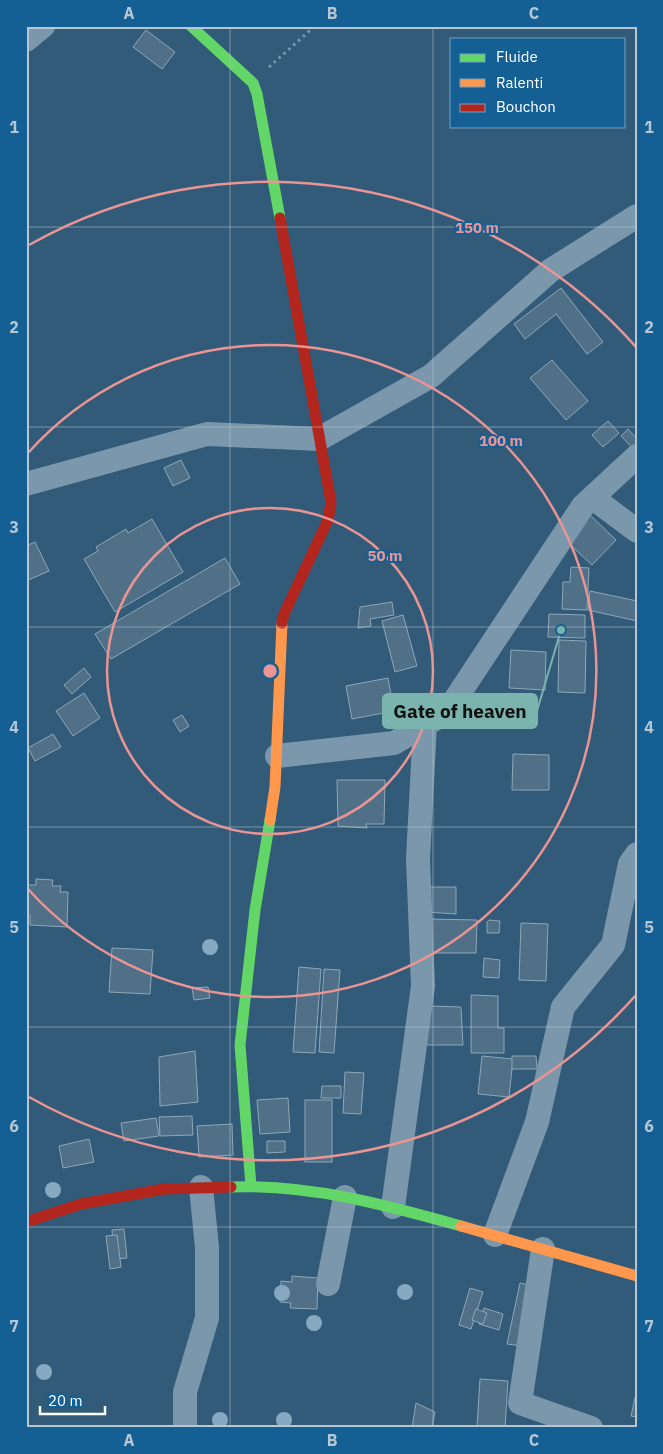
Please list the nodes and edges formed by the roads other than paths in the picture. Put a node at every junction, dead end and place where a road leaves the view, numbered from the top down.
1 (43, 26) edge
2 (191, 26) edge
3 (26, 40) edge
4 (637, 216) edge
5 (319, 439) junction
6 (637, 456) edge
7 (26, 484) edge
8 (593, 498) junction
9 (637, 531) edge
10 (425, 725) junction
11 (277, 756) junction
12 (637, 854) edge
13 (251, 1186) junction
14 (201, 1187) junction
15 (345, 1197) junction
16 (393, 1206) junction
17 (26, 1222) edge
18 (495, 1235) junction
19 (543, 1249) junction
20 (637, 1276) edge
21 (328, 1284) dead end
22 (185, 1428) edge
23 (591, 1428) edge

1 - 3 street
2 - 5 street
4 - 5 street
5 - 7 street
5 - 11 street
6 - 8 street
8 - 9 street
8 - 10 street
10 - 11 street
10 - 16 street
11 - 13 street
12 - 18 street
13 - 14 street
13 - 15 street
14 - 17 street
14 - 22 street
15 - 16 street
15 - 21 street
16 - 18 street
18 - 19 street
19 - 20 street
19 - 23 street

